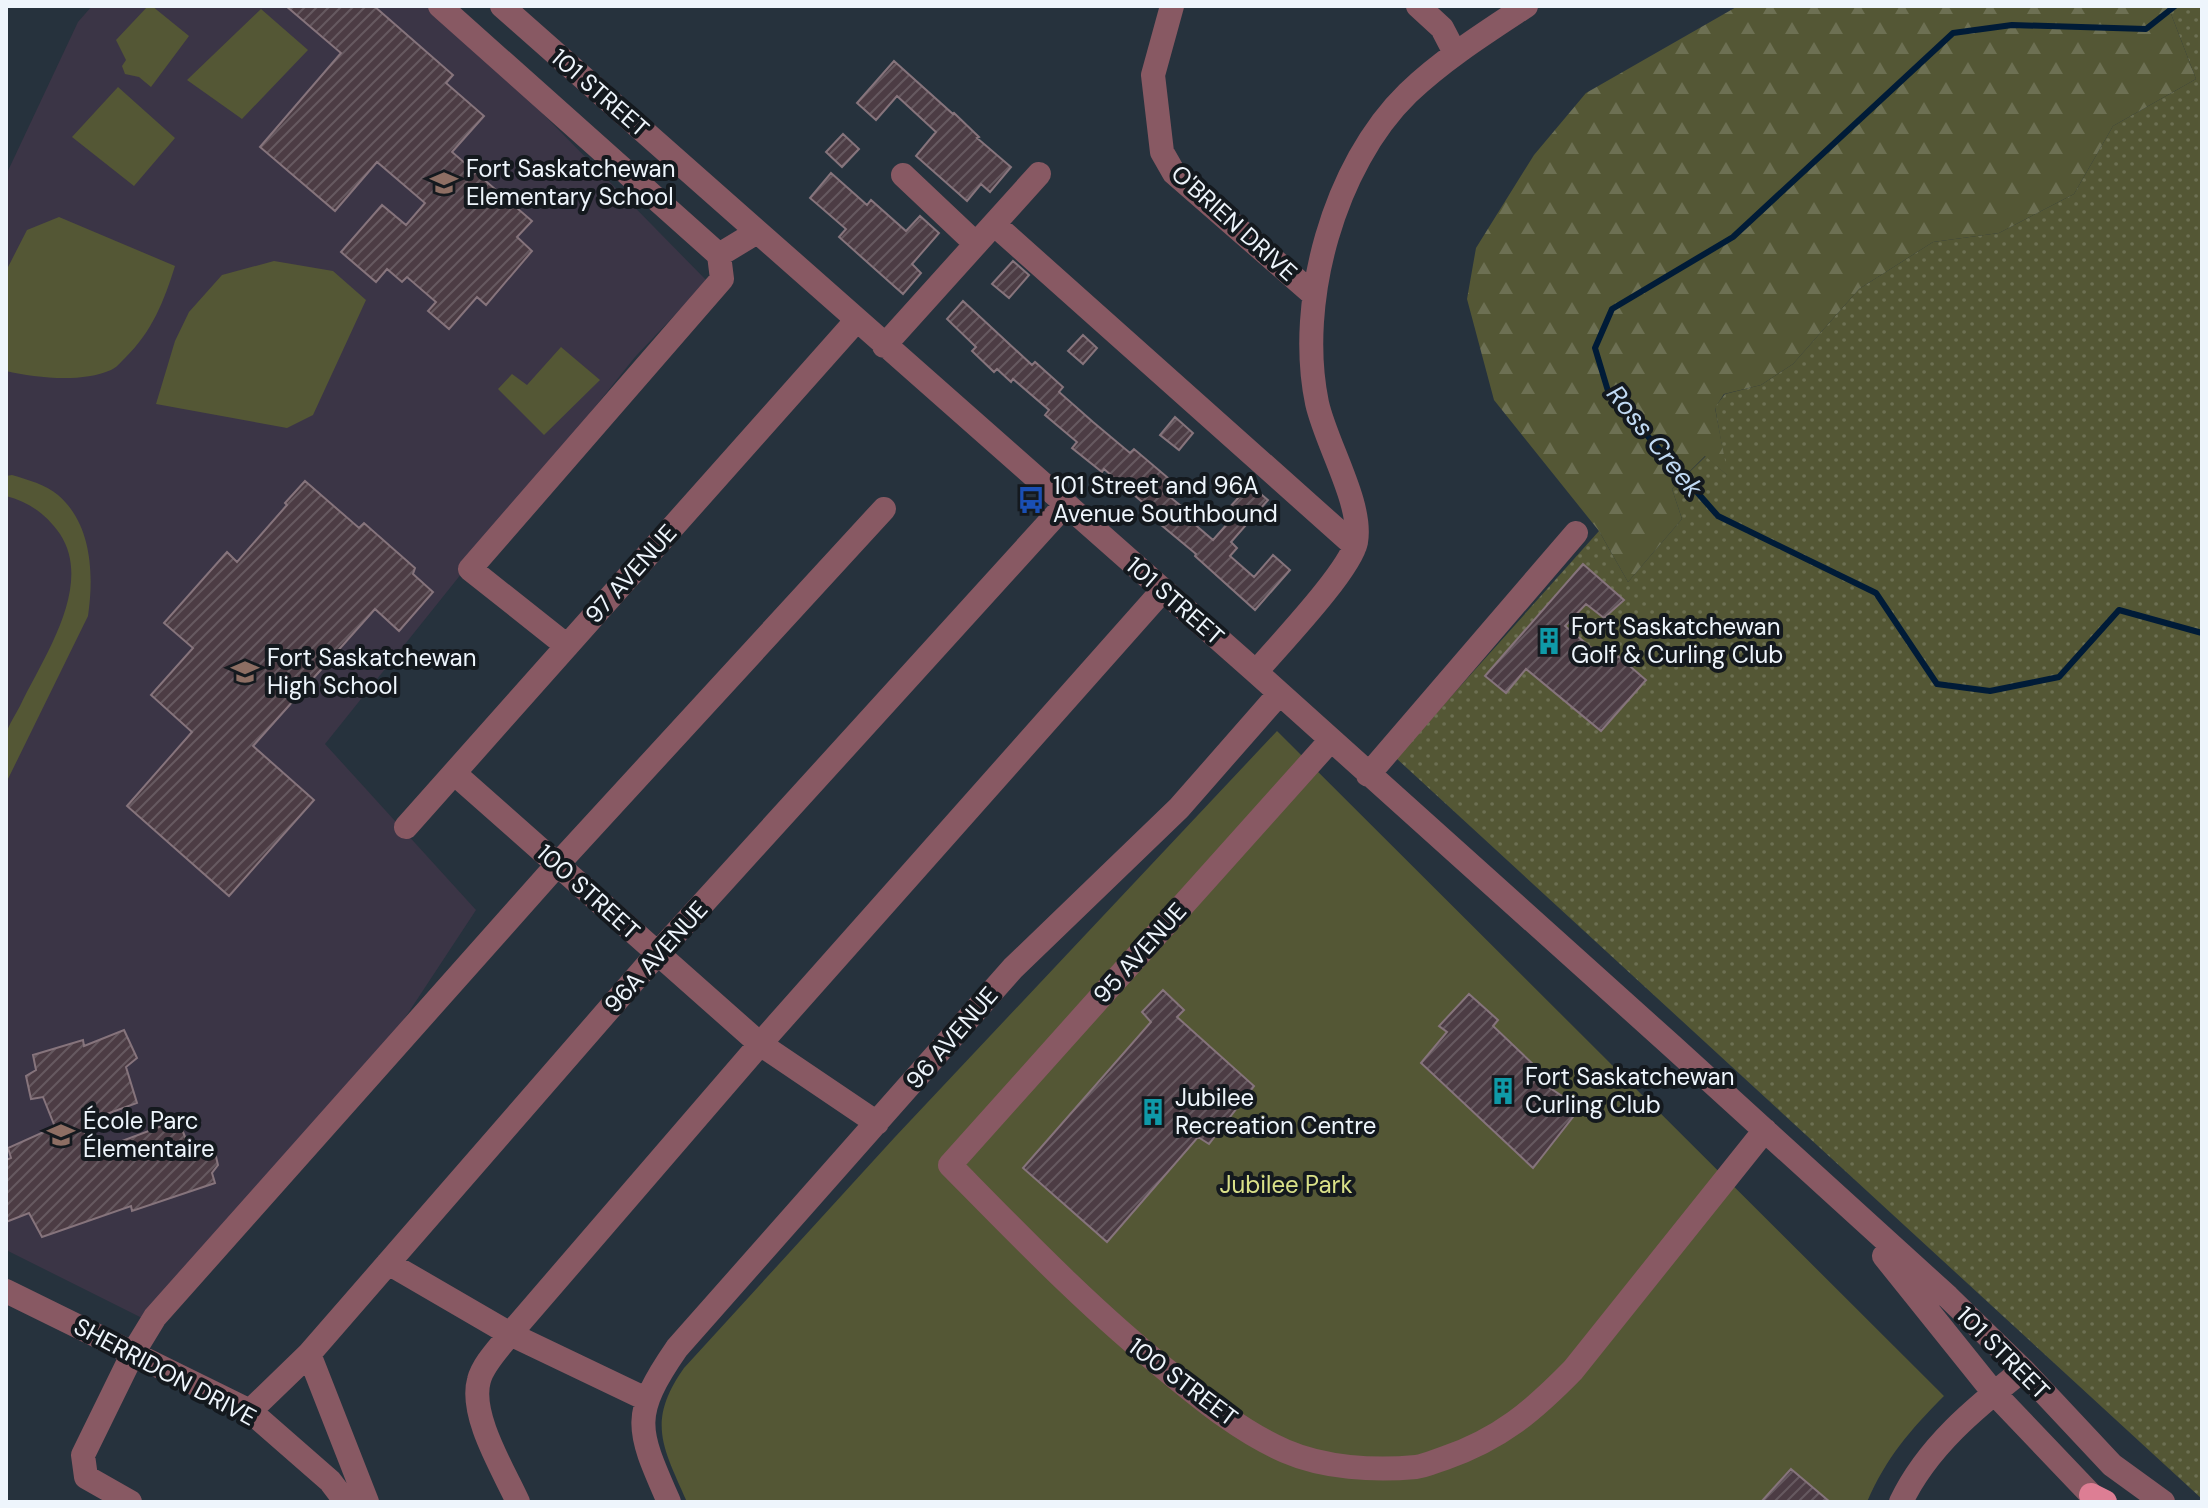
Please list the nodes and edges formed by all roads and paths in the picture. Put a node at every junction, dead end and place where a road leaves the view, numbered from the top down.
1 (440, 6) edge
2 (502, 6) edge
3 (1172, 6) edge
4 (1418, 6) edge
5 (1526, 6) edge
6 (1455, 53) junction
7 (1039, 174) dead end
8 (903, 175) dead end
9 (994, 224) junction
10 (757, 232) junction
11 (976, 244) junction
12 (719, 255) junction
13 (1314, 295) junction
14 (856, 321) junction
15 (884, 346) junction
16 (1065, 505) junction
17 (884, 509) dead end
18 (1576, 533) dead end
19 (1355, 546) junction
20 (1163, 590) junction
21 (567, 646) junction
22 (1256, 672) junction
23 (1279, 694) junction
24 (1330, 741) junction
25 (454, 773) junction
26 (1368, 775) junction
27 (406, 827) dead end
28 (557, 865) junction
29 (657, 954) junction
30 (760, 1044) junction
31 (877, 1123) junction
32 (1765, 1130) junction
33 (950, 1165) joint
34 (1843, 1204) junction
35 (388, 1263) junction
36 (6, 1291) edge
37 (510, 1334) junction
38 (133, 1353) junction
39 (309, 1354) junction
40 (2023, 1370) junction
41 (1994, 1393) junction
42 (646, 1399) junction
43 (250, 1411) junction
44 (2098, 1500) edge
45 (130, 1502) edge
46 (346, 1502) edge
47 (367, 1502) edge
48 (518, 1502) edge
49 (669, 1502) edge
50 (1901, 1502) edge
51 (2163, 1502) edge

1 - 12 street
2 - 10 street, 101 STREET
3 - 13 street, O'BRIEN DRIVE
4 - 6 street
5 - 6 street
6 - 13 street
7 - 9 street
8 - 11 street
9 - 11 street
9 - 19 street
10 - 12 street
10 - 14 street, 101 STREET
11 - 15 street
12 - 21 street
13 - 19 street
14 - 15 street, 101 STREET
14 - 21 street, 97 AVENUE
15 - 16 street, 101 STREET
16 - 20 street, 101 STREET
16 - 29 street, 96A AVENUE
17 - 28 street
18 - 26 street
19 - 22 street
20 - 22 street, 101 STREET
20 - 30 street
21 - 25 street, 97 AVENUE
22 - 23 street, 101 STREET
23 - 24 street, 101 STREET
23 - 31 street, 96 AVENUE
24 - 26 street, 101 STREET
24 - 33 street, 95 AVENUE
25 - 27 street, 97 AVENUE
25 - 28 street, 100 STREET
26 - 32 street, 101 STREET
28 - 29 street, 100 STREET
28 - 38 street
29 - 30 street, 100 STREET
29 - 35 street, 96A AVENUE
30 - 31 street, 100 STREET
30 - 37 street
31 - 42 street, 96 AVENUE
32 - 33 street, 100 STREET
32 - 34 street, 101 STREET
34 - 40 street, 101 STREET
34 - 41 street, 101 STREET
35 - 37 street
35 - 39 street, 96A AVENUE
36 - 38 street, SHERRIDON DRIVE
37 - 42 street
37 - 48 street
38 - 43 street, SHERRIDON DRIVE
38 - 45 street
39 - 43 street, 96A AVENUE
39 - 47 street
40 - 41 street
40 - 51 street, 101 STREET
41 - 44 street, 101 STREET
41 - 50 street
42 - 49 street
43 - 46 street, SHERRIDON DRIVE

